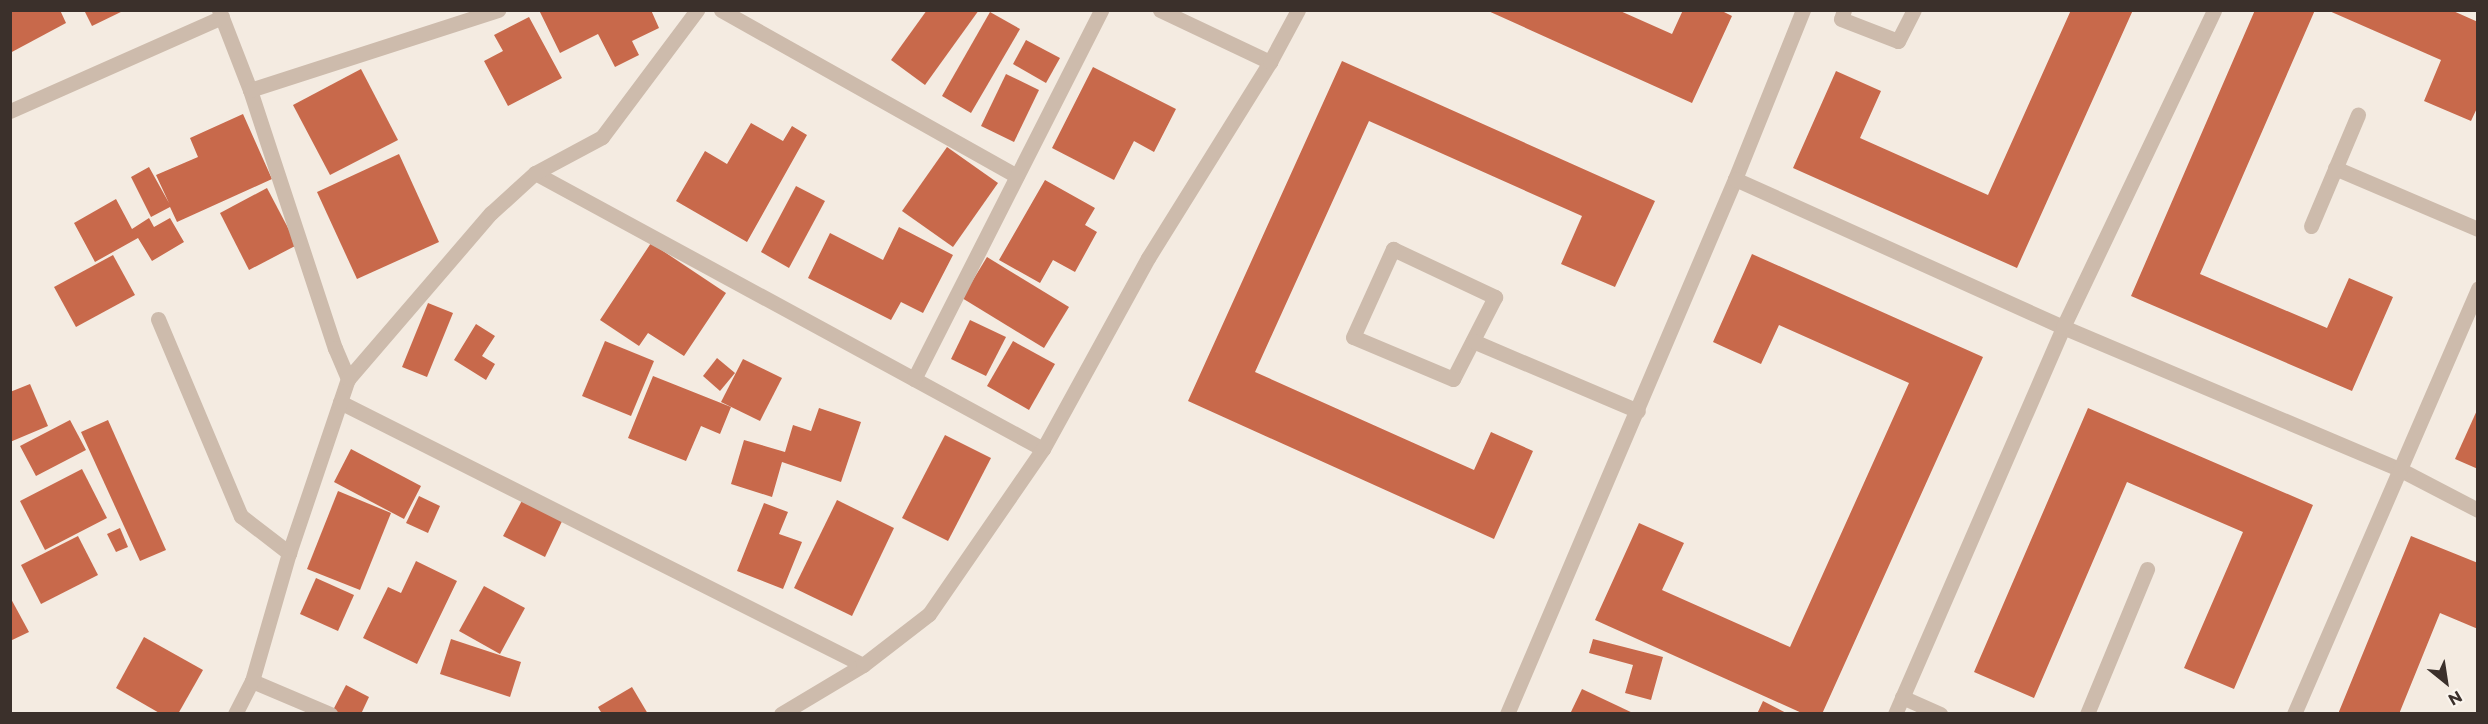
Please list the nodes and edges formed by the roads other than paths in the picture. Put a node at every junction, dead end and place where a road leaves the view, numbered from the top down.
1 (498, 10) edge
2 (697, 10) edge
3 (721, 10) edge
4 (1101, 10) edge
5 (1160, 10) edge
6 (1298, 10) edge
7 (1803, 10) edge
8 (1844, 10) edge
9 (1914, 10) edge
10 (2214, 10) edge
11 (221, 14) edge
12 (1270, 62) junction
13 (250, 90) junction
14 (10, 111) edge
15 (2358, 116) dead end
16 (2335, 168) junction
17 (535, 173) junction
18 (1017, 176) junction
19 (1735, 179) junction
20 (2311, 226) dead end
21 (2478, 230) edge
22 (2478, 288) edge
23 (158, 319) dead end
24 (2063, 327) junction
25 (1473, 341) junction
26 (348, 379) junction
27 (914, 379) junction
28 (340, 402) junction
29 (1638, 411) junction
30 (1043, 449) junction
31 (2401, 470) junction
32 (2478, 510) edge
33 (289, 554) junction
34 (2147, 569) dead end
35 (863, 665) junction
36 (252, 681) junction
37 (1902, 697) junction
38 (235, 714) edge
39 (330, 714) edge
40 (781, 714) edge
41 (1507, 714) edge
42 (1895, 714) edge
43 (1940, 714) edge
44 (2087, 714) edge
45 (2294, 714) edge

1 - 13 street
2 - 17 street
3 - 18 street
4 - 18 street
5 - 12 street
6 - 12 street
7 - 19 street
8 - 9 street
10 - 24 street
11 - 13 street
11 - 14 street
12 - 30 street
13 - 26 street
15 - 16 street
16 - 20 street
16 - 21 street
17 - 26 street
17 - 27 street
18 - 27 street
19 - 24 street
19 - 29 street
22 - 31 street
23 - 33 street
24 - 31 street
24 - 37 street
25 - 25 street
25 - 29 street
26 - 28 street
27 - 30 street
28 - 33 street
28 - 35 street
29 - 41 street
30 - 35 street
31 - 32 street
31 - 45 street
33 - 36 street
34 - 44 street
35 - 40 street
36 - 38 street
36 - 39 street
37 - 42 street
37 - 43 street

